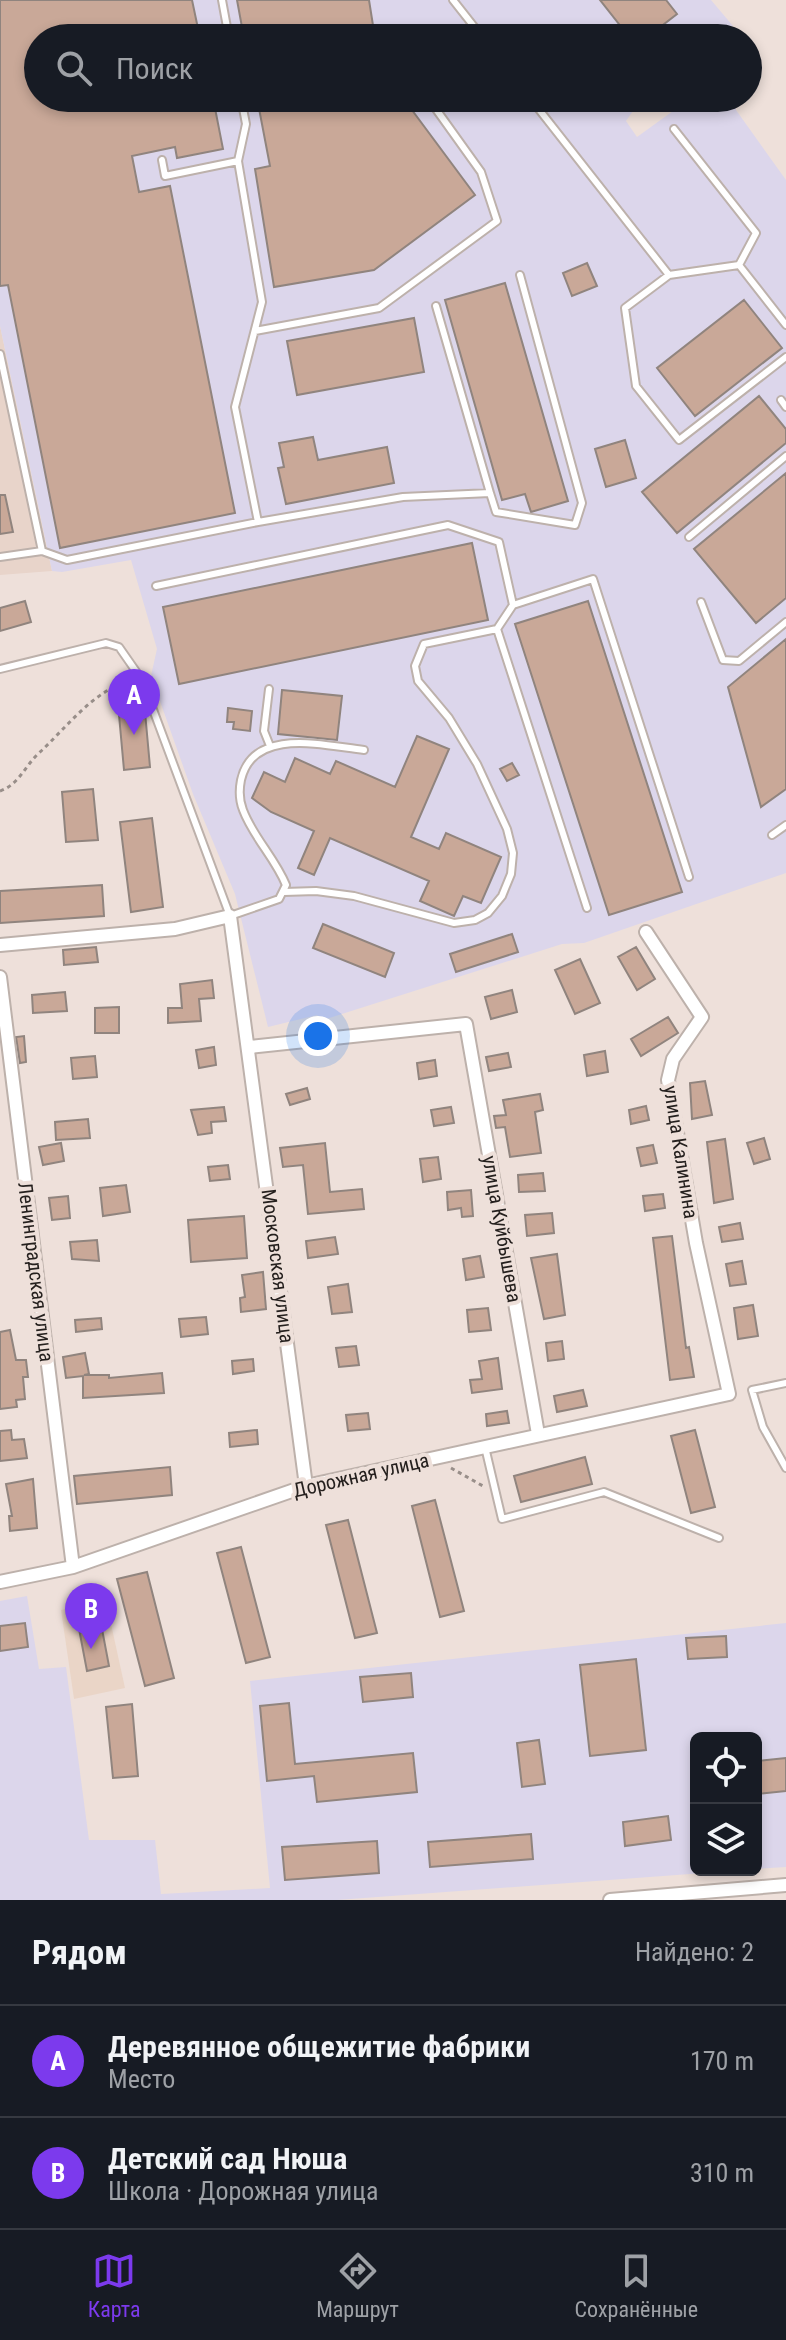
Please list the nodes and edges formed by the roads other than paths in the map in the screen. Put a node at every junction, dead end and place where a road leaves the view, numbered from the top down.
1 (222, 0) edge
2 (453, 0) edge
3 (226, 24) edge
4 (472, 24) edge
5 (244, 112) edge
6 (438, 112) edge
7 (541, 112) edge
8 (674, 129) dead end
9 (162, 160) dead end
10 (238, 161) junction
11 (739, 265) junction
12 (520, 275) dead end
13 (669, 275) junction
14 (436, 306) dead end
15 (786, 325) edge
16 (255, 331) junction
17 (0, 354) edge
18 (786, 357) edge
19 (781, 400) dead end
20 (786, 407) edge
21 (786, 456) edge
22 (490, 493) junction
23 (258, 522) junction
24 (689, 537) dead end
25 (42, 551) junction
26 (0, 557) edge
27 (156, 586) dead end
28 (701, 602) dead end
29 (513, 605) junction
30 (786, 622) edge
31 (497, 629) junction
32 (0, 669) edge
33 (269, 689) dead end
34 (270, 746) junction
35 (364, 750) dead end
36 (786, 825) edge
37 (772, 835) dead end
38 (689, 877) dead end
39 (284, 892) junction
40 (587, 908) dead end
41 (230, 916) junction
42 (646, 932) dead end
43 (0, 945) edge
44 (0, 977) edge
45 (250, 1047) junction
46 (4, 1049) edge
47 (786, 1383) edge
48 (729, 1394) joint
49 (538, 1434) junction
50 (485, 1447) junction
51 (786, 1468) edge
52 (306, 1486) junction
53 (719, 1538) dead end
54 (73, 1567) junction
55 (0, 1582) edge
56 (786, 1885) edge
57 (610, 1900) edge

1 - 3 lane
2 - 4 lane
5 - 10 lane
6 - 16 lane
7 - 13 lane
8 - 11 lane
9 - 10 lane
10 - 16 lane
11 - 13 lane
11 - 15 lane
12 - 22 lane
13 - 18 lane
14 - 22 lane
16 - 23 lane
17 - 25 lane
19 - 20 lane
21 - 24 lane
22 - 23 lane
23 - 25 lane
25 - 26 lane
27 - 29 lane
28 - 30 lane
29 - 31 lane
29 - 38 lane
31 - 39 lane
31 - 40 lane
32 - 41 lane
33 - 34 lane
34 - 35 lane
34 - 39 lane
36 - 37 lane
39 - 41 lane
41 - 43 street
41 - 45 street, Московская улица
42 - 48 street, улица Калинина
44 - 46 street, Ленинградская улица
45 - 49 street, улица Куйбышева
45 - 52 street, Московская улица
46 - 54 street, Ленинградская улица
47 - 51 lane
48 - 49 street, Дорожная улица
49 - 50 street, Дорожная улица
50 - 52 street, Дорожная улица
50 - 53 lane
52 - 54 street, Дорожная улица
54 - 55 street, Дорожная улица
56 - 57 street

